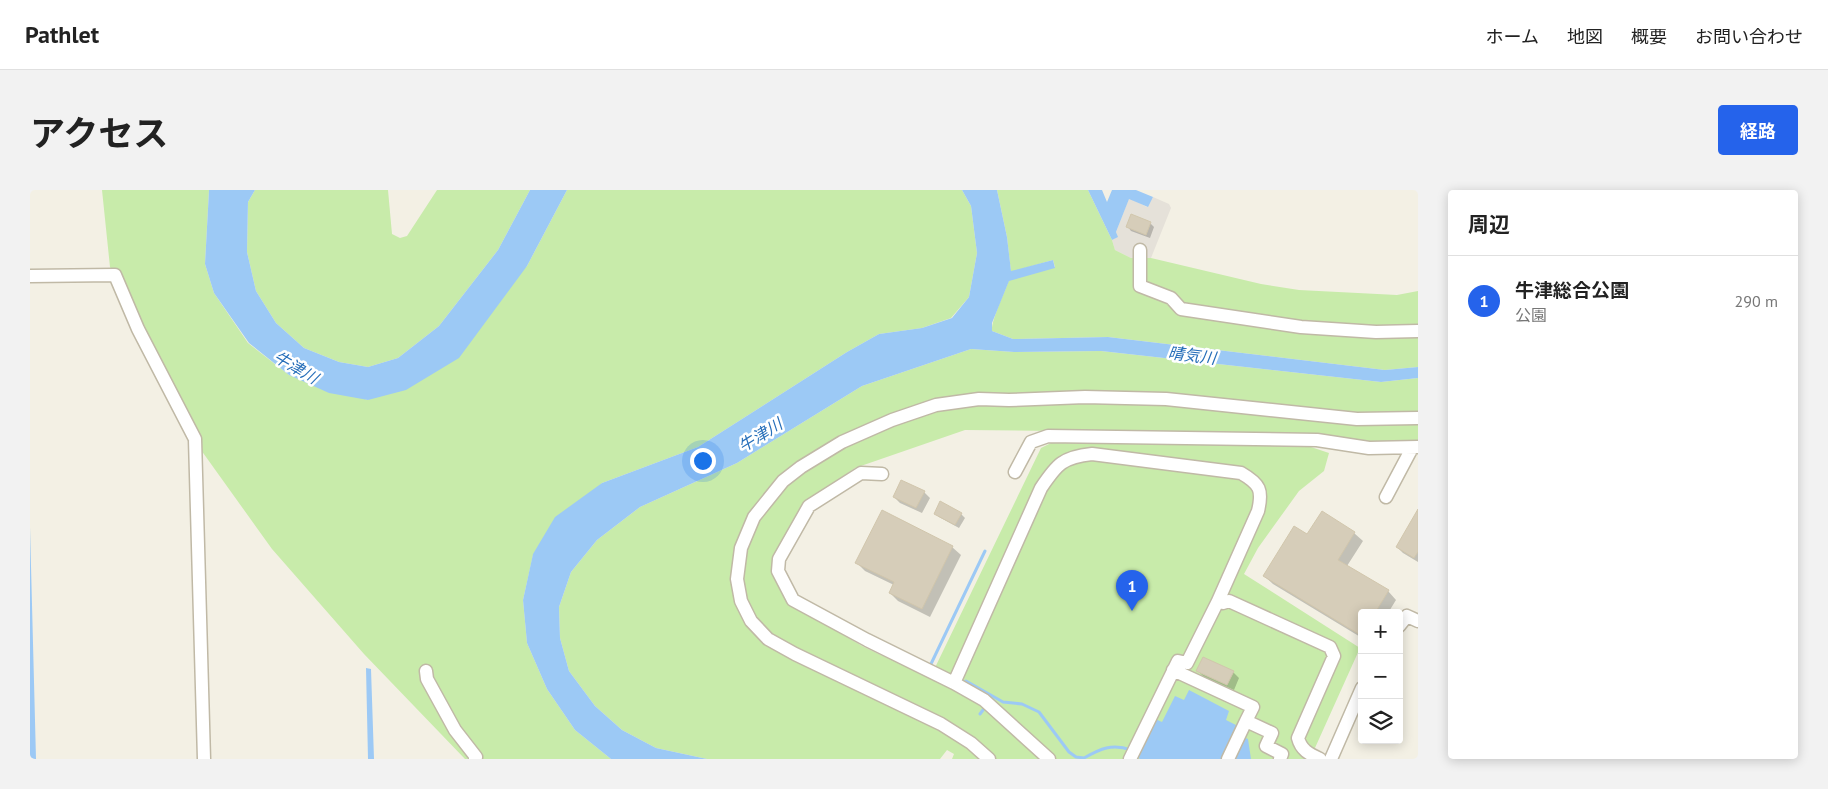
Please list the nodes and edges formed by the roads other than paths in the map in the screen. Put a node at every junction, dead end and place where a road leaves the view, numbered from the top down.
1 (1140, 250) dead end
2 (30, 276) edge
3 (1418, 331) edge
4 (1418, 418) edge
5 (1415, 447) edge
6 (1016, 472) dead end
7 (882, 474) dead end
8 (1386, 497) dead end
9 (1223, 601) junction
10 (1403, 621) edge
11 (1418, 621) edge
12 (426, 670) dead end
13 (1174, 670) junction
14 (954, 683) junction
15 (1358, 697) edge
16 (1243, 726) junction
17 (1302, 755) edge
18 (1130, 758) edge
19 (204, 759) edge
20 (475, 759) edge
21 (989, 759) edge
22 (1048, 759) edge
23 (1228, 759) edge
24 (1280, 759) edge
25 (1320, 759) edge
26 (1331, 759) edge

1 - 3 street
2 - 19 street
4 - 21 street
5 - 6 street
5 - 8 street
7 - 14 street
9 - 13 street
9 - 14 street
9 - 17 street
10 - 11 street
12 - 20 street
13 - 16 street
13 - 18 street
14 - 22 street
15 - 26 street
16 - 23 street
16 - 24 street
17 - 25 street

